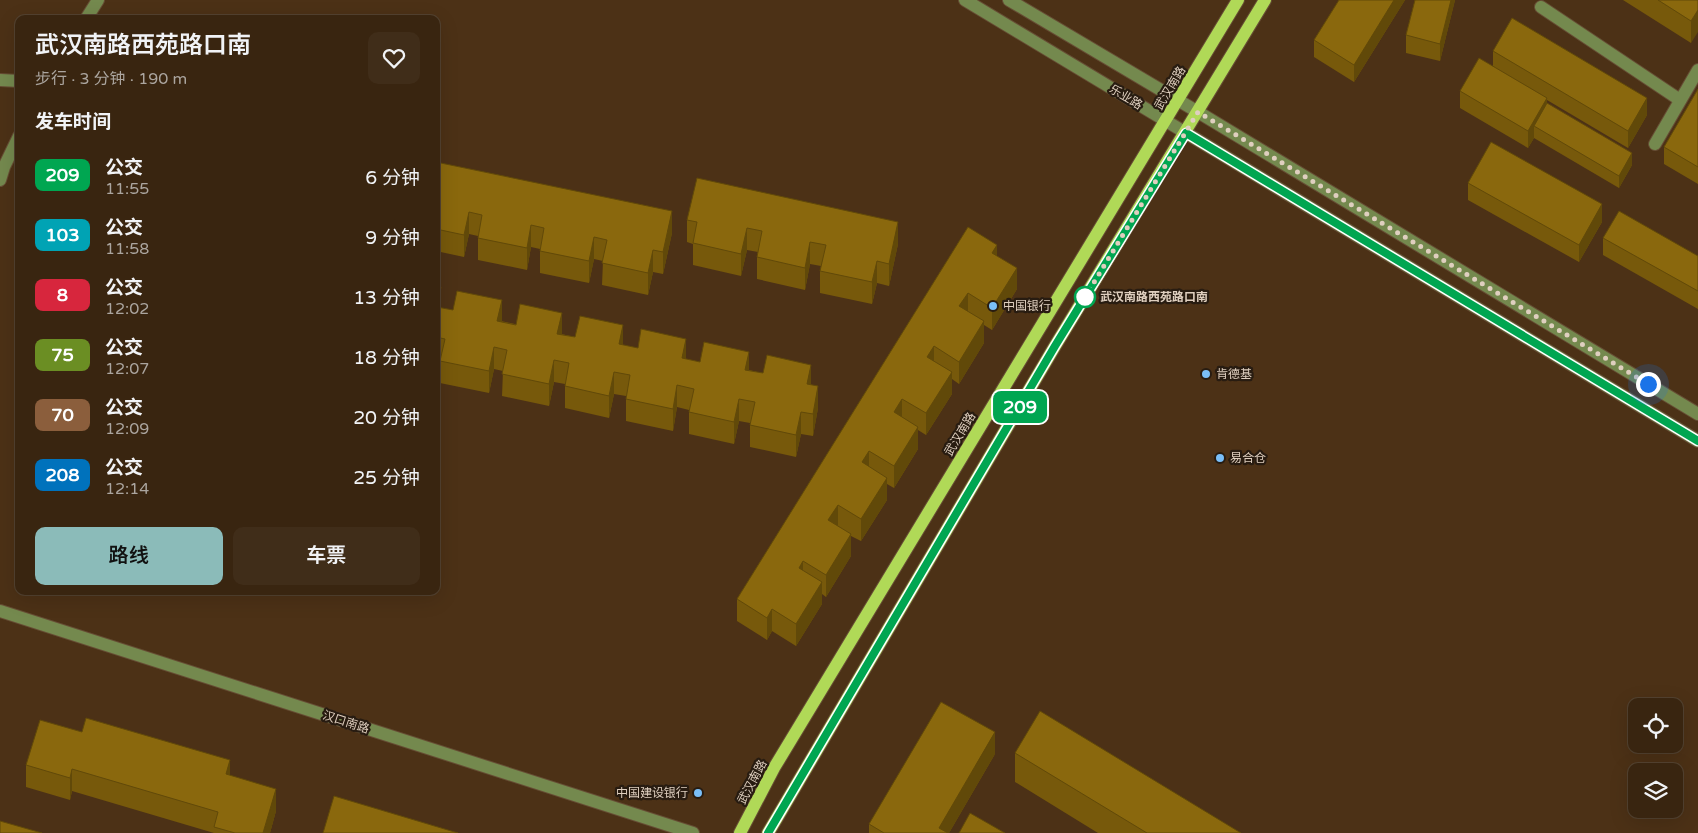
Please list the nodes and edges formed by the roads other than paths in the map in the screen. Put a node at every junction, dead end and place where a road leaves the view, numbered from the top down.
1 (98, 0) edge
2 (965, 0) edge
3 (1009, 0) edge
4 (1238, 0) edge
5 (1265, 0) edge
6 (1541, 8) dead end
7 (89, 15) edge
8 (1698, 70) edge
9 (0, 80) edge
10 (15, 81) edge
11 (1680, 100) junction
12 (1178, 101) junction
13 (1198, 112) junction
14 (1166, 121) junction
15 (1186, 133) junction
16 (15, 144) edge
17 (1655, 144) dead end
18 (0, 180) edge
19 (1698, 414) edge
20 (1698, 441) edge
21 (0, 611) edge
22 (693, 833) edge
23 (740, 833) edge
24 (768, 833) edge

1 - 7 street
2 - 14 street, 乐业路
3 - 12 street, 乐业路
4 - 12 main road, 武汉南路
5 - 13 main road
6 - 11 street
8 - 11 street
9 - 10 street
11 - 17 street
12 - 13 street, 乐业路
12 - 14 main road, 武汉南路
13 - 15 main road
13 - 19 street, 乐业路
14 - 15 street, 乐业路
14 - 23 main road, 武汉南路
15 - 20 street, 乐业路
15 - 24 main road
16 - 18 street
21 - 22 street, 汉口南路

